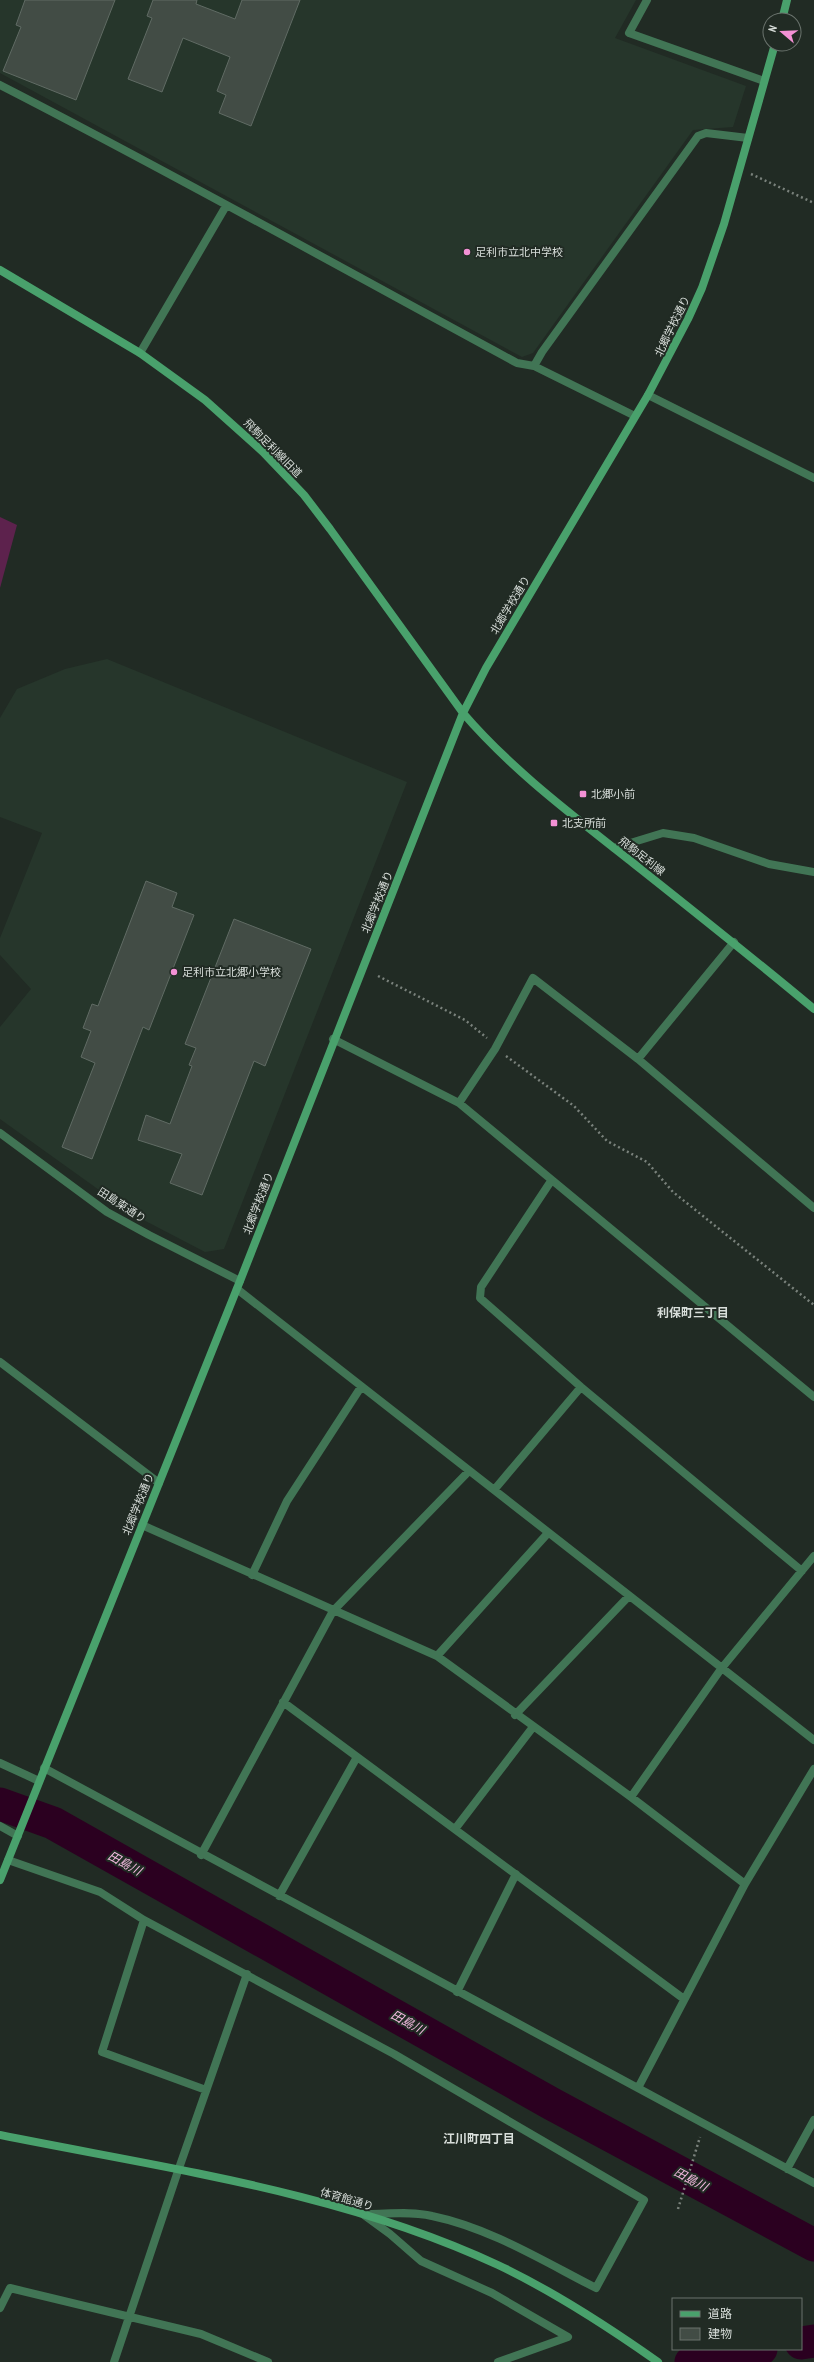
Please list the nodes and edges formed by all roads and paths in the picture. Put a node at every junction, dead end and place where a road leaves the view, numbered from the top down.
1 (647, 0) edge
2 (787, 0) edge
3 (784, 12) edge
4 (773, 52) edge
5 (764, 81) junction
6 (0, 84) edge
7 (748, 138) junction
8 (739, 171) junction
9 (814, 203) edge
10 (226, 206) junction
11 (0, 270) edge
12 (140, 353) junction
13 (534, 366) junction
14 (648, 395) junction
15 (635, 416) junction
16 (814, 478) edge
17 (463, 714) junction
18 (614, 848) junction
19 (814, 872) edge
20 (734, 942) junction
21 (378, 976) dead end
22 (814, 1009) edge
23 (334, 1039) junction
24 (495, 1049) junction
25 (638, 1059) junction
26 (458, 1103) junction
27 (0, 1134) edge
28 (551, 1181) junction
29 (814, 1208) edge
30 (240, 1281) junction
31 (237, 1289) junction
32 (814, 1305) edge
33 (0, 1362) edge
34 (361, 1386) junction
35 (581, 1387) junction
36 (814, 1397) edge
37 (469, 1471) junction
38 (159, 1483) junction
39 (494, 1490) junction
40 (142, 1525) junction
41 (548, 1533) junction
42 (814, 1556) edge
43 (802, 1571) junction
44 (252, 1575) junction
45 (629, 1596) junction
46 (333, 1611) junction
47 (437, 1656) junction
48 (721, 1669) junction
49 (283, 1702) junction
50 (515, 1715) junction
51 (533, 1727) junction
52 (814, 1740) edge
53 (356, 1757) junction
54 (0, 1763) edge
55 (44, 1768) junction
56 (814, 1769) edge
57 (38, 1785) junction
58 (631, 1797) junction
59 (0, 1826) edge
60 (454, 1829) junction
61 (19, 1833) junction
62 (201, 1855) junction
63 (8, 1860) junction
64 (516, 1874) junction
65 (0, 1880) edge
66 (745, 1884) junction
67 (279, 1896) junction
68 (144, 1920) junction
69 (247, 1974) junction
70 (457, 1992) junction
71 (684, 1999) junction
72 (638, 2088) junction
73 (206, 2090) junction
74 (814, 2120) edge
75 (704, 2124) junction
76 (0, 2135) edge
77 (787, 2169) junction
78 (178, 2171) junction
79 (814, 2184) edge
80 (678, 2209) dead end
81 (363, 2214) junction
82 (0, 2308) edge
83 (130, 2315) junction
84 (114, 2362) edge
85 (268, 2362) edge
86 (498, 2362) edge
87 (658, 2362) edge

1 - 5 street
2 - 3 street
4 - 5 street, 北郷学校通り
5 - 7 street, 北郷学校通り
6 - 10 street
7 - 8 street, 北郷学校通り
7 - 13 street
8 - 9 path
8 - 14 street, 北郷学校通り
10 - 12 street
10 - 13 street
11 - 12 street, 飛駒足利線旧道
12 - 17 street, 飛駒足利線旧道
13 - 15 street
14 - 15 street, 北郷学校通り
14 - 16 street
15 - 17 street, 北郷学校通り
17 - 18 street, 飛駒足利線
17 - 23 street, 北郷学校通り
18 - 19 street
18 - 20 street, 飛駒足利線
20 - 22 street, 飛駒足利線
20 - 25 street
21 - 24 path
23 - 26 street
23 - 30 street, 北郷学校通り
24 - 25 street
24 - 26 street
24 - 32 path
25 - 29 street
26 - 28 street
27 - 30 street, 田島東通り
28 - 35 street
28 - 36 street
30 - 31 street, 北郷学校通り
31 - 34 street
31 - 38 street, 北郷学校通り
33 - 38 street
34 - 37 street
34 - 44 street
35 - 39 street
35 - 43 street
37 - 39 street
37 - 46 street
38 - 40 street, 北郷学校通り
39 - 41 street
40 - 44 street
40 - 55 street, 北郷学校通り
41 - 45 street
41 - 47 street
42 - 43 street
43 - 48 street
44 - 46 street
45 - 48 street
45 - 50 street
46 - 47 street
46 - 49 street
47 - 50 street
48 - 52 street
48 - 58 street
49 - 53 street
49 - 62 street
50 - 51 street
51 - 58 street
51 - 60 street
53 - 60 street
53 - 67 street
54 - 57 street
55 - 57 street, 北郷学校通り
55 - 62 street
56 - 66 street
57 - 61 street, 北郷学校通り
58 - 66 street
59 - 61 street
60 - 64 street
61 - 63 street
62 - 67 street
63 - 65 street
63 - 68 street
64 - 70 street
64 - 71 street
66 - 71 street
67 - 70 street
68 - 69 street
68 - 73 street
69 - 73 street
69 - 81 street
70 - 72 street
71 - 72 street
72 - 75 street
73 - 78 street
74 - 77 street
75 - 77 street
75 - 80 path
76 - 78 street, 体育館通り
77 - 79 street
78 - 81 street, 体育館通り
78 - 83 street
81 - 86 street
81 - 87 street, 体育館通り
82 - 83 street
83 - 84 street
83 - 85 street

